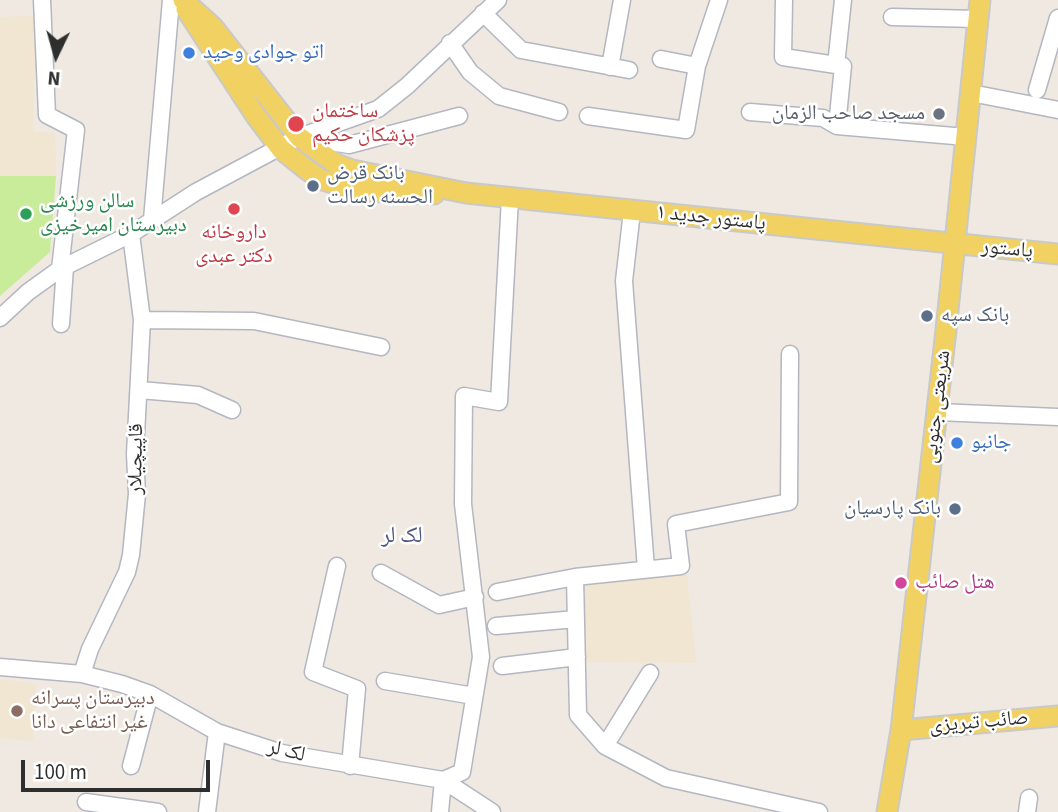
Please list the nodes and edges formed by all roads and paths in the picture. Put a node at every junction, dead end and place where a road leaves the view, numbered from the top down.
1 (41, 0) edge
2 (171, 0) edge
3 (182, 0) edge
4 (498, 0) edge
5 (622, 0) edge
6 (719, 0) edge
7 (784, 0) edge
8 (842, 0) edge
9 (979, 9) edge
10 (483, 13) junction
11 (892, 17) dead end
12 (1058, 18) edge
13 (450, 43) junction
14 (661, 60) dead end
15 (836, 65) junction
16 (697, 66) junction
17 (610, 67) junction
18 (629, 70) dead end
19 (1037, 90) dead end
20 (971, 93) junction
21 (1058, 110) edge
22 (559, 112) dead end
23 (750, 112) dead end
24 (459, 116) dead end
25 (588, 116) dead end
26 (837, 126) junction
27 (299, 137) junction
28 (967, 137) junction
29 (281, 149) junction
30 (466, 193) junction
31 (510, 198) junction
32 (632, 211) junction
33 (152, 220) junction
34 (131, 234) junction
35 (956, 246) junction
36 (1058, 254) edge
37 (63, 268) junction
38 (0, 318) edge
39 (142, 320) junction
40 (61, 324) dead end
41 (380, 347) dead end
42 (790, 354) dead end
43 (140, 390) junction
44 (232, 410) dead end
45 (937, 412) junction
46 (1058, 417) edge
47 (337, 566) dead end
48 (646, 569) junction
49 (381, 573) dead end
50 (575, 577) junction
51 (497, 592) dead end
52 (475, 597) junction
53 (576, 619) junction
54 (496, 625) dead end
55 (577, 657) junction
56 (502, 666) dead end
57 (0, 667) edge
58 (650, 673) dead end
59 (82, 674) junction
60 (385, 681) dead end
61 (150, 694) junction
62 (474, 696) junction
63 (1058, 716) edge
64 (901, 730) junction
65 (217, 732) junction
66 (605, 746) junction
67 (131, 766) dead end
68 (350, 766) junction
69 (443, 780) junction
70 (86, 802) dead end
71 (158, 812) edge
72 (206, 812) edge
73 (440, 812) edge
74 (492, 812) edge
75 (819, 812) edge
76 (887, 812) edge

1 - 37 street
2 - 33 street
3 - 27 main road, پاستور جدید ۱
3 - 29 main road, پاستور جدید ۱
4 - 10 street
5 - 17 street
6 - 16 street
7 - 15 street
8 - 15 street
9 - 11 street
9 - 20 main road, شریعتی جنوبی
10 - 13 street
10 - 17 street
12 - 19 street
13 - 22 street
13 - 27 street
14 - 16 street
15 - 26 street
16 - 25 street
17 - 18 street
20 - 21 street
20 - 28 main road, شریعتی جنوبی
23 - 26 street
24 - 27 street
26 - 28 street
27 - 29 street
27 - 30 main road, پاستور جدید ۱
28 - 35 main road, شریعتی جنوبی
29 - 30 main road, پاستور جدید ۱
29 - 33 street
30 - 31 main road, پاستور جدید ۱
31 - 32 main road, پاستور جدید ۱
31 - 52 street
32 - 35 main road, پاستور جدید ۱
32 - 48 street
33 - 34 street
34 - 37 street
34 - 39 street, قاپیچیلار
35 - 36 main road, پاستور
35 - 45 main road, شریعتی جنوبی
37 - 38 street
37 - 40 street
39 - 41 street
39 - 43 street, قاپیچیلار
42 - 48 street
43 - 44 street
43 - 59 street, قاپیچیلار
45 - 46 street
45 - 64 main road, شریعتی جنوبی
47 - 68 street
48 - 50 street
49 - 52 street
50 - 51 street
50 - 53 street
52 - 62 street
53 - 54 street
53 - 55 street
55 - 56 street
55 - 66 street
57 - 59 street, لک لر
58 - 66 street
59 - 61 street, لک لر
60 - 62 street
61 - 65 street, لک لر
61 - 67 street
62 - 69 street
63 - 64 main road, صائب تبریزی
64 - 76 main road, شریعتی جنوبی
65 - 68 street, لک لر
65 - 72 street
66 - 75 street
68 - 69 street, لک لر
69 - 73 street
69 - 74 street, لک لر
70 - 71 street

